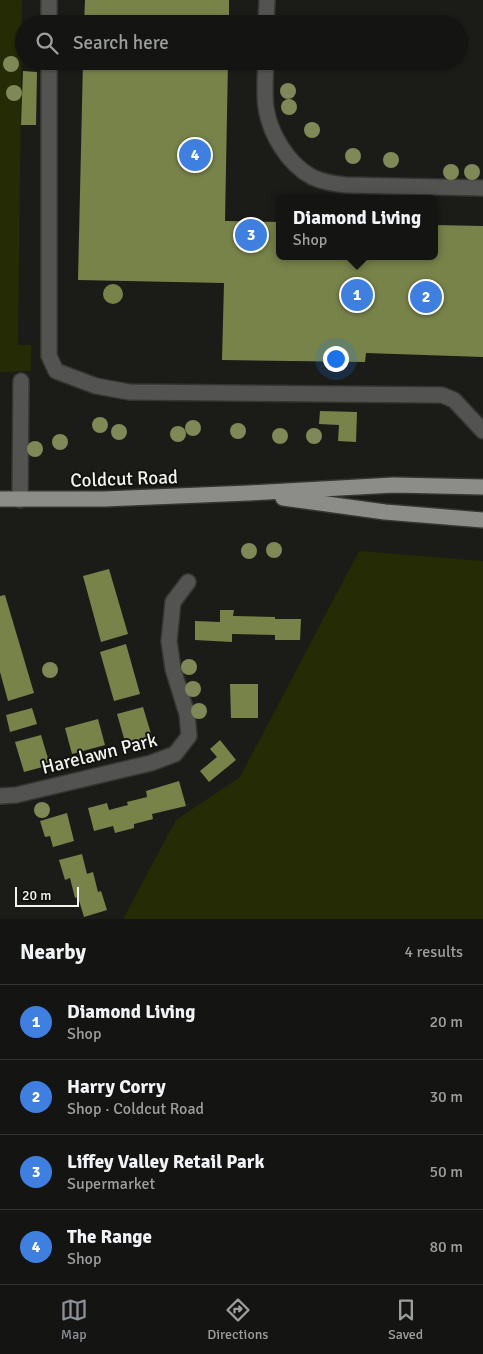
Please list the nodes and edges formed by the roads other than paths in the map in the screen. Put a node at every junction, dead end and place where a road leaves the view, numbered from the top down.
1 (49, 0) edge
2 (267, 0) edge
3 (49, 15) edge
4 (266, 15) edge
5 (49, 70) edge
6 (266, 70) edge
7 (483, 188) edge
8 (21, 381) dead end
9 (483, 432) edge
10 (483, 487) edge
11 (249, 493) junction
12 (0, 499) edge
13 (20, 500) junction
14 (483, 520) edge
15 (188, 582) dead end
16 (0, 796) edge

1 - 3 street
2 - 4 street
5 - 9 street
6 - 7 street
8 - 13 street
10 - 11 main road, Coldcut Road
11 - 13 main road, Coldcut Road
11 - 14 main road, Coldcut Road
12 - 13 main road, Coldcut Road
15 - 16 street, Harelawn Park

